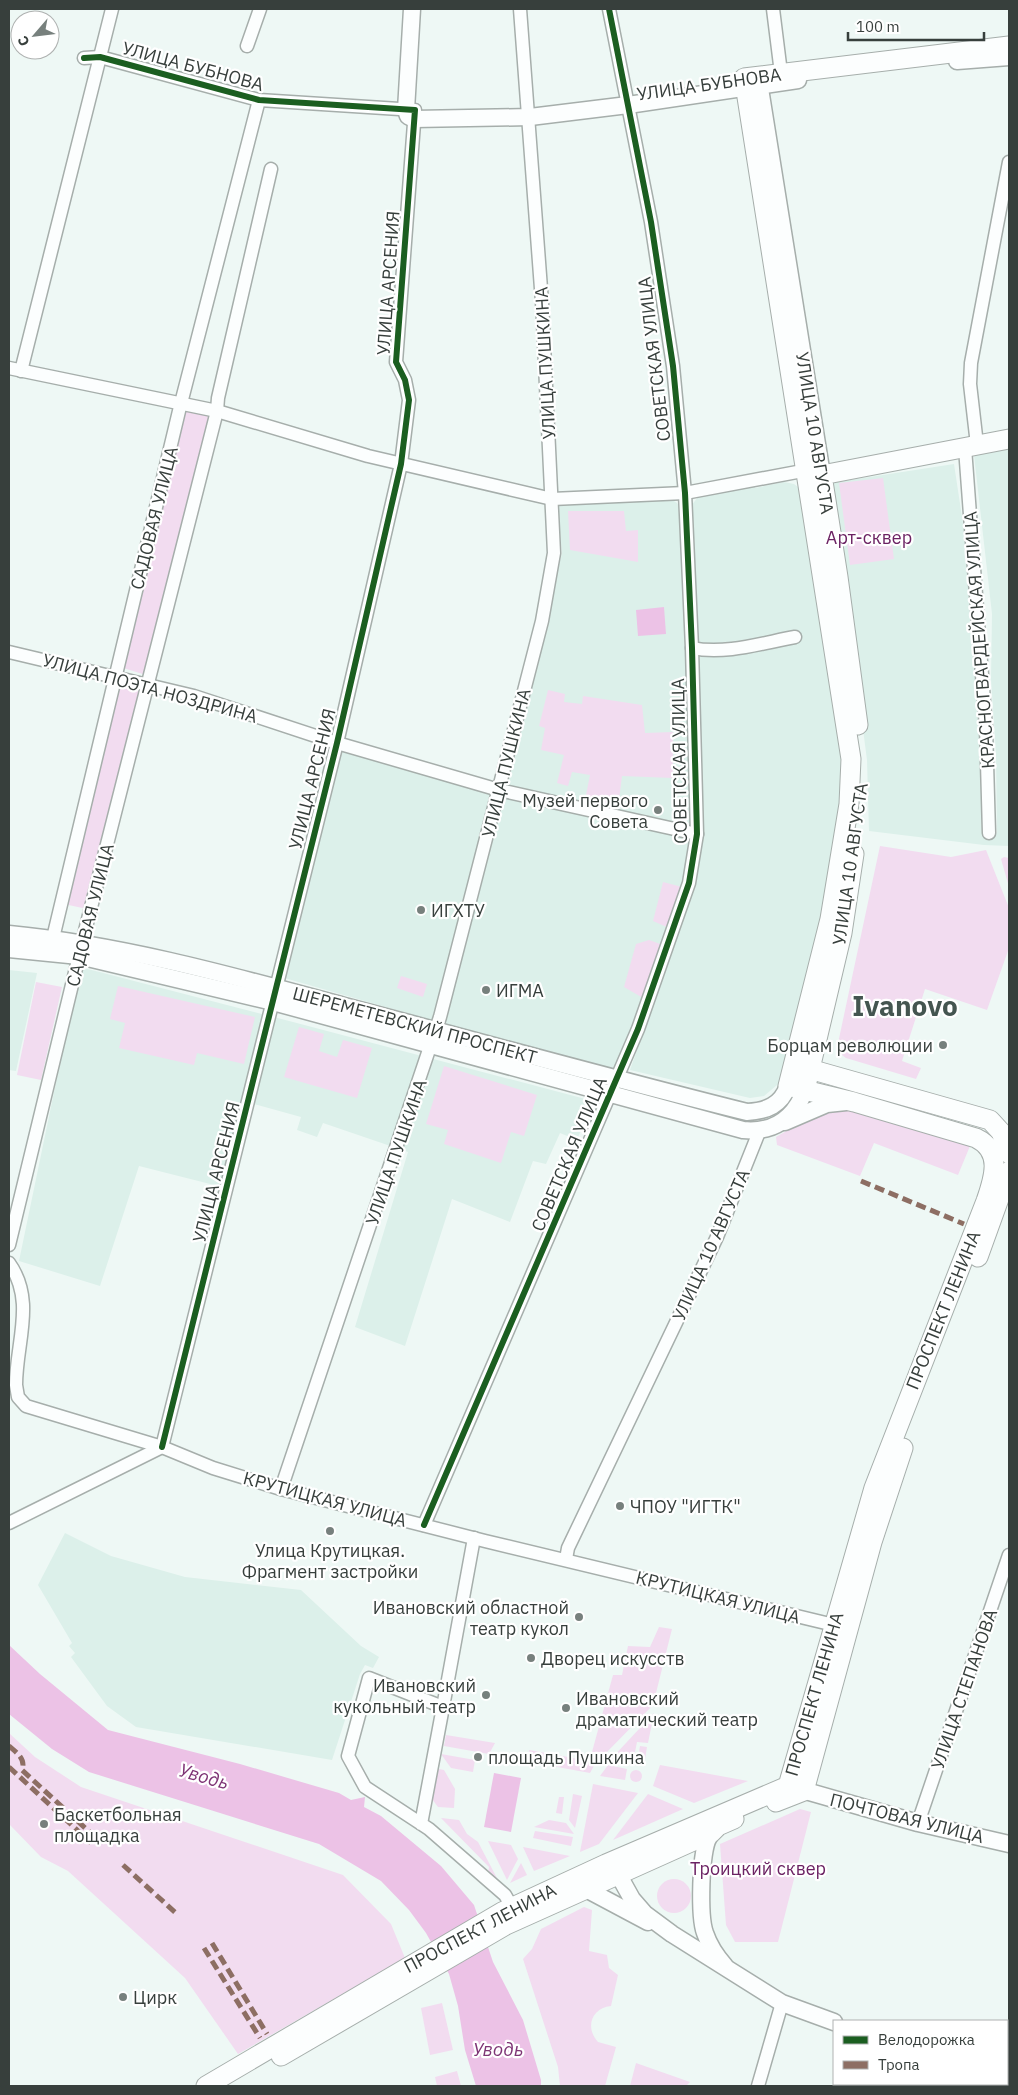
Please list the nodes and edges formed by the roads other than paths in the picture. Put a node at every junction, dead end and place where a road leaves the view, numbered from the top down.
1 (112, 9) edge
2 (260, 9) edge
3 (412, 9) edge
4 (421, 9) edge
5 (520, 9) edge
6 (609, 9) edge
7 (773, 9) edge
8 (247, 46) dead end
9 (1009, 46) edge
10 (100, 56) junction
11 (1009, 56) edge
12 (84, 58) dead end
13 (781, 73) junction
14 (752, 82) junction
15 (259, 100) junction
16 (627, 101) junction
17 (529, 111) junction
18 (411, 113) junction
19 (1009, 162) edge
20 (271, 169) dead end
21 (15, 370) edge
22 (182, 402) junction
23 (217, 411) junction
24 (1009, 430) edge
25 (1009, 439) edge
26 (971, 442) junction
27 (401, 464) junction
28 (816, 471) junction
29 (685, 493) junction
30 (552, 499) junction
31 (795, 637) dead end
32 (692, 648) junction
33 (9, 652) edge
34 (115, 677) junction
35 (148, 685) junction
36 (337, 742) junction
37 (499, 790) junction
38 (989, 833) dead end
39 (697, 834) junction
40 (9, 934) edge
41 (53, 938) junction
42 (9, 949) edge
43 (81, 949) junction
44 (274, 995) junction
45 (434, 1038) junction
46 (816, 1045) junction
47 (802, 1067) junction
48 (837, 1076) junction
49 (613, 1087) junction
50 (796, 1088) junction
51 (854, 1102) junction
52 (760, 1112) joint
53 (776, 1125) junction
54 (759, 1132) junction
55 (1009, 1154) edge
56 (1004, 1181) edge
57 (9, 1245) edge
58 (9, 1263) edge
59 (162, 1447) junction
60 (281, 1489) junction
61 (9, 1523) edge
62 (424, 1525) junction
63 (474, 1538) junction
64 (1009, 1555) edge
65 (566, 1560) junction
66 (1007, 1571) edge
67 (834, 1625) junction
68 (442, 1707) junction
69 (796, 1788) junction
70 (918, 1823) junction
71 (421, 1824) junction
72 (718, 1826) junction
73 (1009, 1844) edge
74 (614, 1868) junction
75 (586, 1889) junction
76 (507, 1915) junction
77 (672, 1934) junction
78 (415, 1970) junction
79 (742, 1980) junction
80 (782, 2003) junction
81 (833, 2022) edge
82 (206, 2086) edge
83 (229, 2086) edge
84 (758, 2086) edge

1 - 10 street
2 - 8 street
3 - 18 main road, УЛИЦА АРСЕНИЯ
4 - 18 main road, УЛИЦА АРСЕНИЯ
5 - 17 street, УЛИЦА ПУШКИНА
6 - 16 street, СОВЕТСКАЯ УЛИЦА
7 - 13 street
9 - 13 highway, УЛИЦА БУБНОВА
10 - 12 street, УЛИЦА БУБНОВА
10 - 15 street, УЛИЦА БУБНОВА
10 - 21 street
11 - 14 main road, УЛИЦА БУБНОВА
13 - 14 highway, УЛИЦА БУБНОВА
14 - 16 main road, УЛИЦА БУБНОВА
14 - 28 highway, УЛИЦА 10 АВГУСТА
15 - 18 street, УЛИЦА БУБНОВА
15 - 22 street, САДОВАЯ УЛИЦА
16 - 17 main road, УЛИЦА БУБНОВА
16 - 29 street, СОВЕТСКАЯ УЛИЦА
17 - 18 main road, УЛИЦА БУБНОВА
17 - 30 street, УЛИЦА ПУШКИНА
18 - 27 street, УЛИЦА АРСЕНИЯ
19 - 26 street, КРАСНОГВАРДЕЙСКАЯ УЛИЦА
20 - 23 street, САДОВАЯ УЛИЦА
21 - 22 street
22 - 23 street
22 - 34 street, САДОВАЯ УЛИЦА
23 - 27 street
23 - 35 street, САДОВАЯ УЛИЦА
24 - 26 main road
25 - 26 highway
26 - 28 highway
26 - 38 street, КРАСНОГВАРДЕЙСКАЯ УЛИЦА
27 - 30 street
27 - 36 street, УЛИЦА АРСЕНИЯ
28 - 29 street
28 - 46 highway, УЛИЦА 10 АВГУСТА
28 - 47 highway, УЛИЦА 10 АВГУСТА
29 - 30 street
29 - 32 street, СОВЕТСКАЯ УЛИЦА
30 - 37 street, УЛИЦА ПУШКИНА
31 - 32 street
32 - 39 street, СОВЕТСКАЯ УЛИЦА
33 - 34 street, УЛИЦА ПОЭТА НОЗДРИНА
34 - 35 street, УЛИЦА ПОЭТА НОЗДРИНА
34 - 41 street, САДОВАЯ УЛИЦА
35 - 36 street, УЛИЦА ПОЭТА НОЗДРИНА
35 - 43 street, САДОВАЯ УЛИЦА
36 - 37 street, УЛИЦА ПОЭТА НОЗДРИНА
36 - 44 street, УЛИЦА АРСЕНИЯ
37 - 39 street, УЛИЦА ПОЭТА НОЗДРИНА
37 - 45 street, УЛИЦА ПУШКИНА
39 - 49 street, СОВЕТСКАЯ УЛИЦА
40 - 41 main road, ШЕРЕМЕТЕВСКИЙ ПРОСПЕКТ
41 - 43 main road, ШЕРЕМЕТЕВСКИЙ ПРОСПЕКТ
42 - 43 main road, ШЕРЕМЕТЕВСКИЙ ПРОСПЕКТ
43 - 44 main road, ШЕРЕМЕТЕВСКИЙ ПРОСПЕКТ
43 - 57 street, САДОВАЯ УЛИЦА
44 - 45 main road, ШЕРЕМЕТЕВСКИЙ ПРОСПЕКТ
44 - 59 street, УЛИЦА АРСЕНИЯ
45 - 49 main road, ШЕРЕМЕТЕВСКИЙ ПРОСПЕКТ
45 - 60 street, УЛИЦА ПУШКИНА
46 - 47 highway, УЛИЦА 10 АВГУСТА
46 - 48 highway
47 - 48 highway
47 - 50 highway, УЛИЦА 10 АВГУСТА
48 - 55 highway
49 - 52 main road, ШЕРЕМЕТЕВСКИЙ ПРОСПЕКТ
49 - 54 main road, ШЕРЕМЕТЕВСКИЙ ПРОСПЕКТ
49 - 62 street, СОВЕТСКАЯ УЛИЦА
50 - 51 highway, ПРОСПЕКТ ЛЕНИНА
50 - 52 main road, УЛИЦА 10 АВГУСТА
50 - 53 main road, УЛИЦА 10 АВГУСТА
51 - 53 main road, ПРОСПЕКТ ЛЕНИНА
51 - 56 highway, ПРОСПЕКТ ЛЕНИНА
53 - 54 main road, УЛИЦА 10 АВГУСТА
54 - 65 street, УЛИЦА 10 АВГУСТА
56 - 67 highway, ПРОСПЕКТ ЛЕНИНА
56 - 69 highway, ПРОСПЕКТ ЛЕНИНА
58 - 59 street, КРУТИЦКАЯ УЛИЦА
59 - 60 street, КРУТИЦКАЯ УЛИЦА
59 - 61 street
60 - 62 street, КРУТИЦКАЯ УЛИЦА
62 - 63 street, КРУТИЦКАЯ УЛИЦА
63 - 65 street, КРУТИЦКАЯ УЛИЦА
63 - 68 street
64 - 66 street, УЛИЦА СТЕПАНОВА
65 - 67 street, КРУТИЦКАЯ УЛИЦА
66 - 70 street, УЛИЦА СТЕПАНОВА
67 - 69 highway, ПРОСПЕКТ ЛЕНИНА
68 - 71 street
68 - 71 street
69 - 70 main road, ПОЧТОВАЯ УЛИЦА
69 - 72 highway, ПРОСПЕКТ ЛЕНИНА
69 - 74 highway, ПРОСПЕКТ ЛЕНИНА
70 - 73 main road, ПОЧТОВАЯ УЛИЦА
71 - 76 street
72 - 74 highway, ПРОСПЕКТ ЛЕНИНА
72 - 79 main road
74 - 75 highway, ПРОСПЕКТ ЛЕНИНА
74 - 76 highway, ПРОСПЕКТ ЛЕНИНА
74 - 77 main road
75 - 76 highway, ПРОСПЕКТ ЛЕНИНА
75 - 77 main road
76 - 78 highway, ПРОСПЕКТ ЛЕНИНА
77 - 79 main road
78 - 82 highway, ПРОСПЕКТ ЛЕНИНА
78 - 83 highway, ПРОСПЕКТ ЛЕНИНА
79 - 80 main road
80 - 81 main road
80 - 84 street

